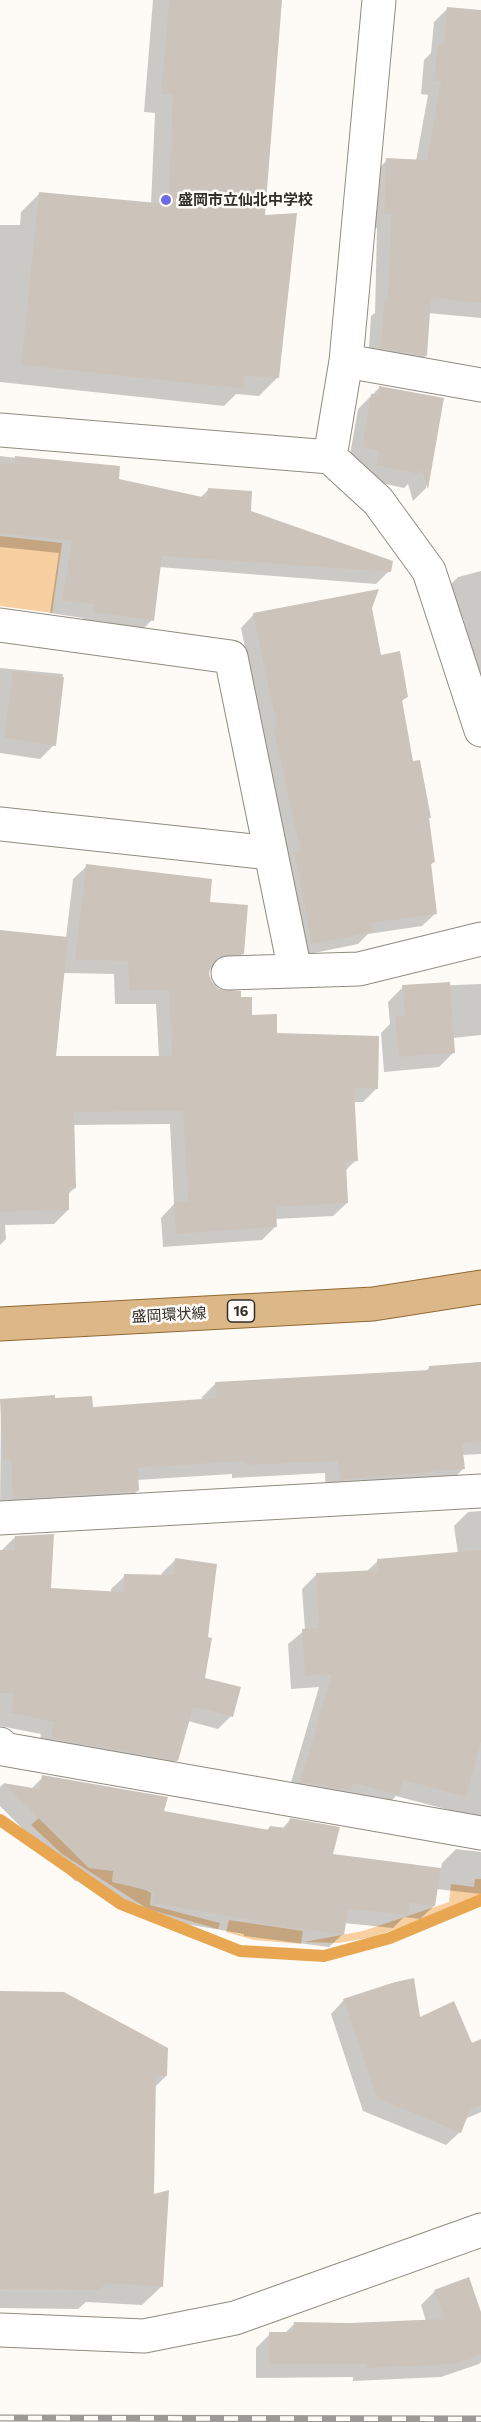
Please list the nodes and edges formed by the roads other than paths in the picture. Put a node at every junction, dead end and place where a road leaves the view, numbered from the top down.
1 (379, 0) edge
2 (346, 361) junction
3 (481, 385) edge
4 (0, 430) edge
5 (330, 457) junction
6 (0, 624) edge
7 (481, 730) edge
8 (0, 824) edge
9 (271, 853) junction
10 (481, 939) edge
11 (295, 971) junction
12 (228, 973) dead end
13 (481, 1287) edge
14 (0, 1324) edge
15 (481, 1491) edge
16 (0, 1518) edge
17 (0, 1744) edge
18 (481, 1833) edge
19 (481, 2230) edge
20 (0, 2330) edge

1 - 2 street
2 - 3 street
2 - 5 street
4 - 5 street
5 - 7 street
6 - 9 street
8 - 9 street
9 - 11 street
10 - 11 street
11 - 12 street
13 - 14 main road, 盛岡環状線 / 16
15 - 16 street
17 - 18 street
19 - 20 street

